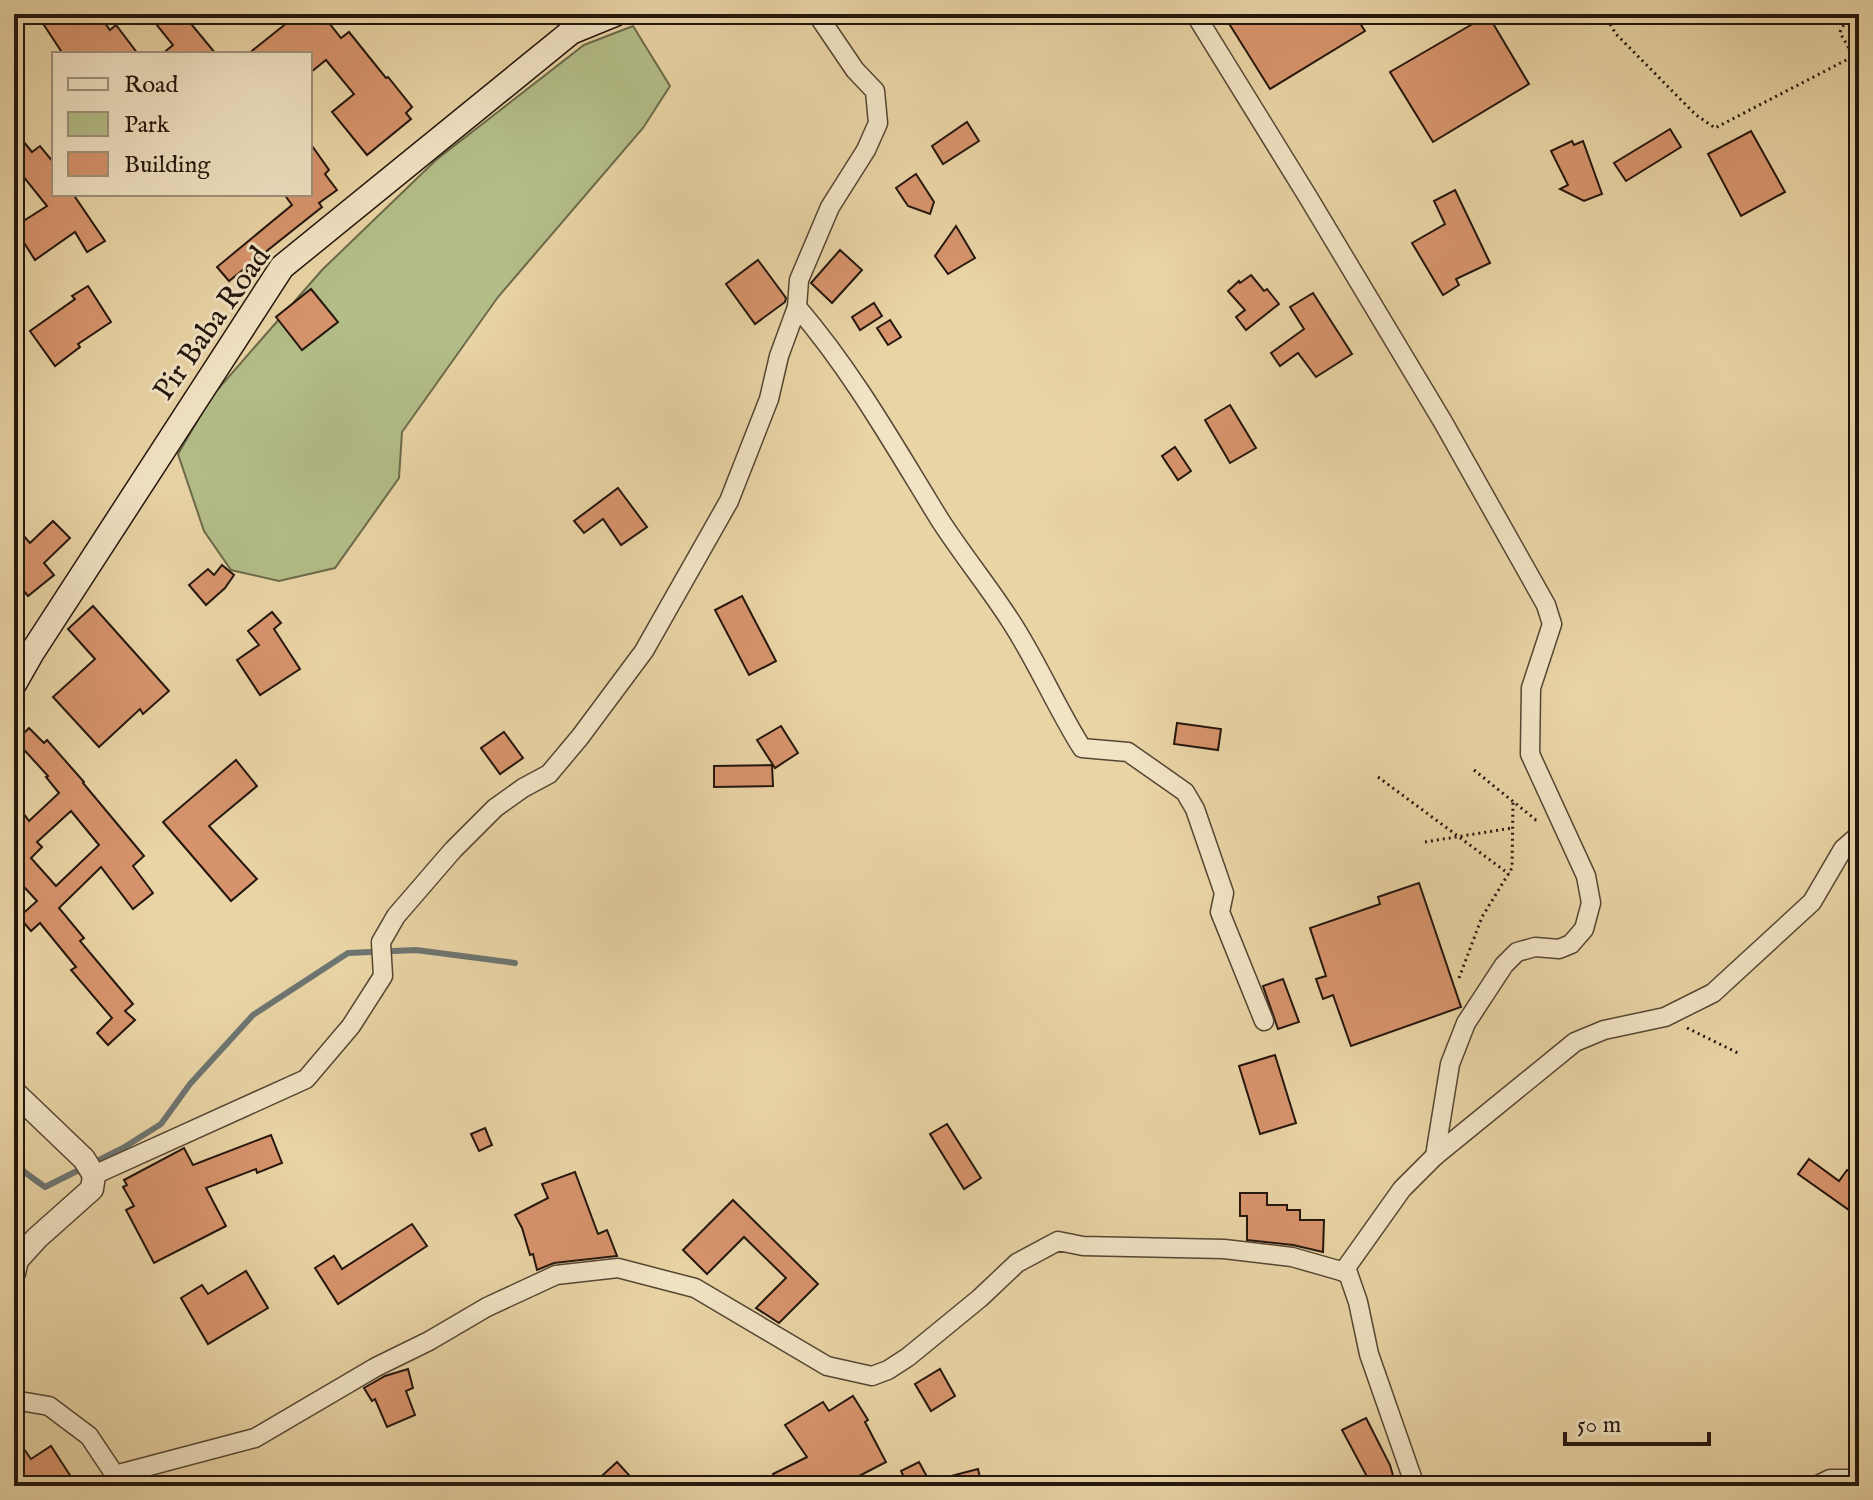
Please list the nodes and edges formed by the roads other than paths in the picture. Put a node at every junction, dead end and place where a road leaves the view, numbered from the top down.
1 (615, 14) edge
2 (817, 14) edge
3 (1195, 14) edge
4 (797, 307) junction
5 (14, 684) edge
6 (1859, 835) edge
7 (1264, 1021) dead end
8 (14, 1092) edge
9 (1435, 1156) junction
10 (93, 1174) junction
11 (1343, 1272) junction
12 (14, 1273) edge
13 (14, 1400) edge
14 (1859, 1481) edge
15 (1415, 1486) edge
16 (1816, 1486) edge

1 - 5 main road, Pir Baba Road
2 - 4 street
3 - 9 street
4 - 7 street
4 - 10 street
6 - 9 street
8 - 10 street
9 - 11 street
10 - 12 street
11 - 13 street
11 - 15 street
14 - 16 street

